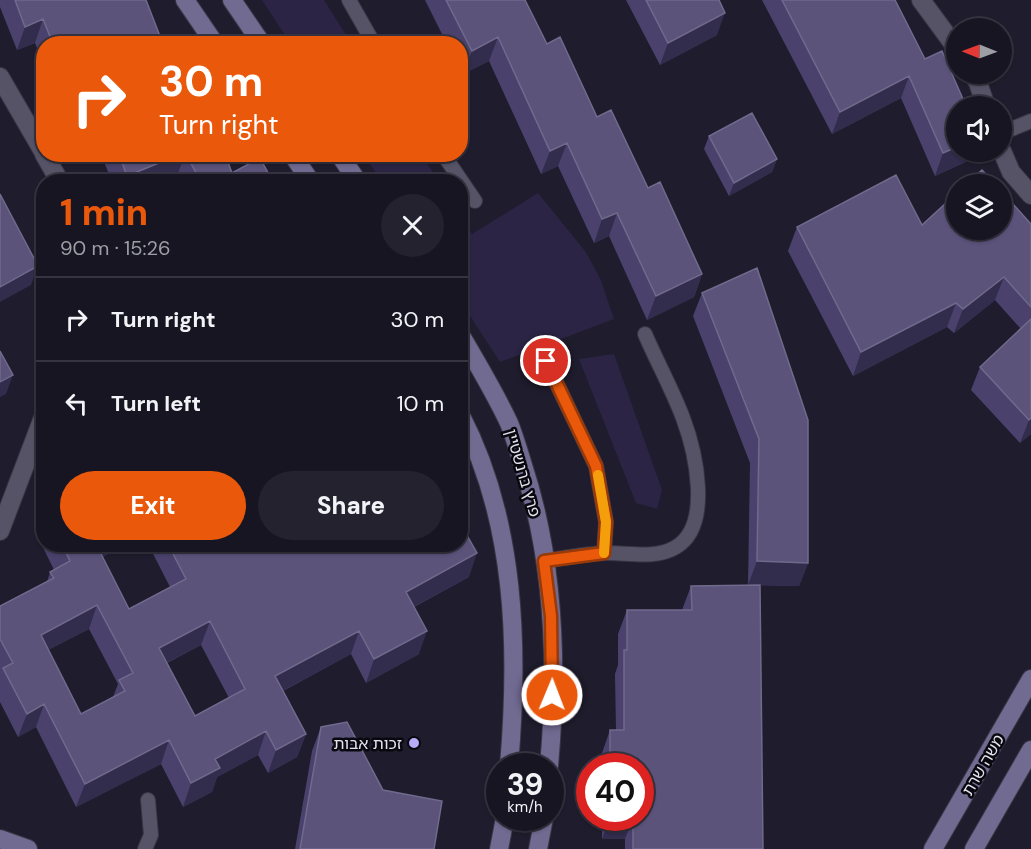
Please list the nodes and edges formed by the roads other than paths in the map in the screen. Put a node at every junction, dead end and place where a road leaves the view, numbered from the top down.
1 (185, 0) edge
2 (232, 0) edge
3 (349, 0) edge
4 (921, 0) edge
5 (946, 34) edge
6 (210, 36) edge
7 (257, 36) edge
8 (370, 36) edge
9 (0, 77) edge
10 (1031, 121) edge
11 (1012, 128) edge
12 (36, 140) edge
13 (1007, 162) edge
14 (468, 191) edge
15 (1031, 195) edge
16 (475, 201) dead end
17 (645, 334) dead end
18 (468, 349) edge
19 (546, 361) dead end
20 (468, 429) edge
21 (36, 436) edge
22 (0, 531) edge
23 (604, 553) junction
24 (544, 561) junction
25 (1031, 679) edge
26 (1031, 750) edge
27 (510, 753) edge
28 (549, 753) edge
29 (148, 800) dead end
30 (502, 831) edge
31 (541, 831) edge
32 (0, 838) edge
33 (28, 849) edge
34 (145, 849) edge
35 (499, 849) edge
36 (538, 849) edge
37 (933, 849) edge
38 (974, 849) edge

1 - 6 street
2 - 7 street
3 - 8 lane
4 - 5 street
9 - 12 street
10 - 11 lane
13 - 15 street
14 - 16 lane
17 - 23 lane
18 - 24 street, פרץ ברנשטיין
19 - 23 lane
20 - 27 street
21 - 22 street
23 - 24 lane
24 - 28 street, פרץ ברנשטיין
25 - 37 street, משה שרת
26 - 38 street, משה שרת
29 - 34 lane
30 - 35 street
31 - 36 street
32 - 33 street

